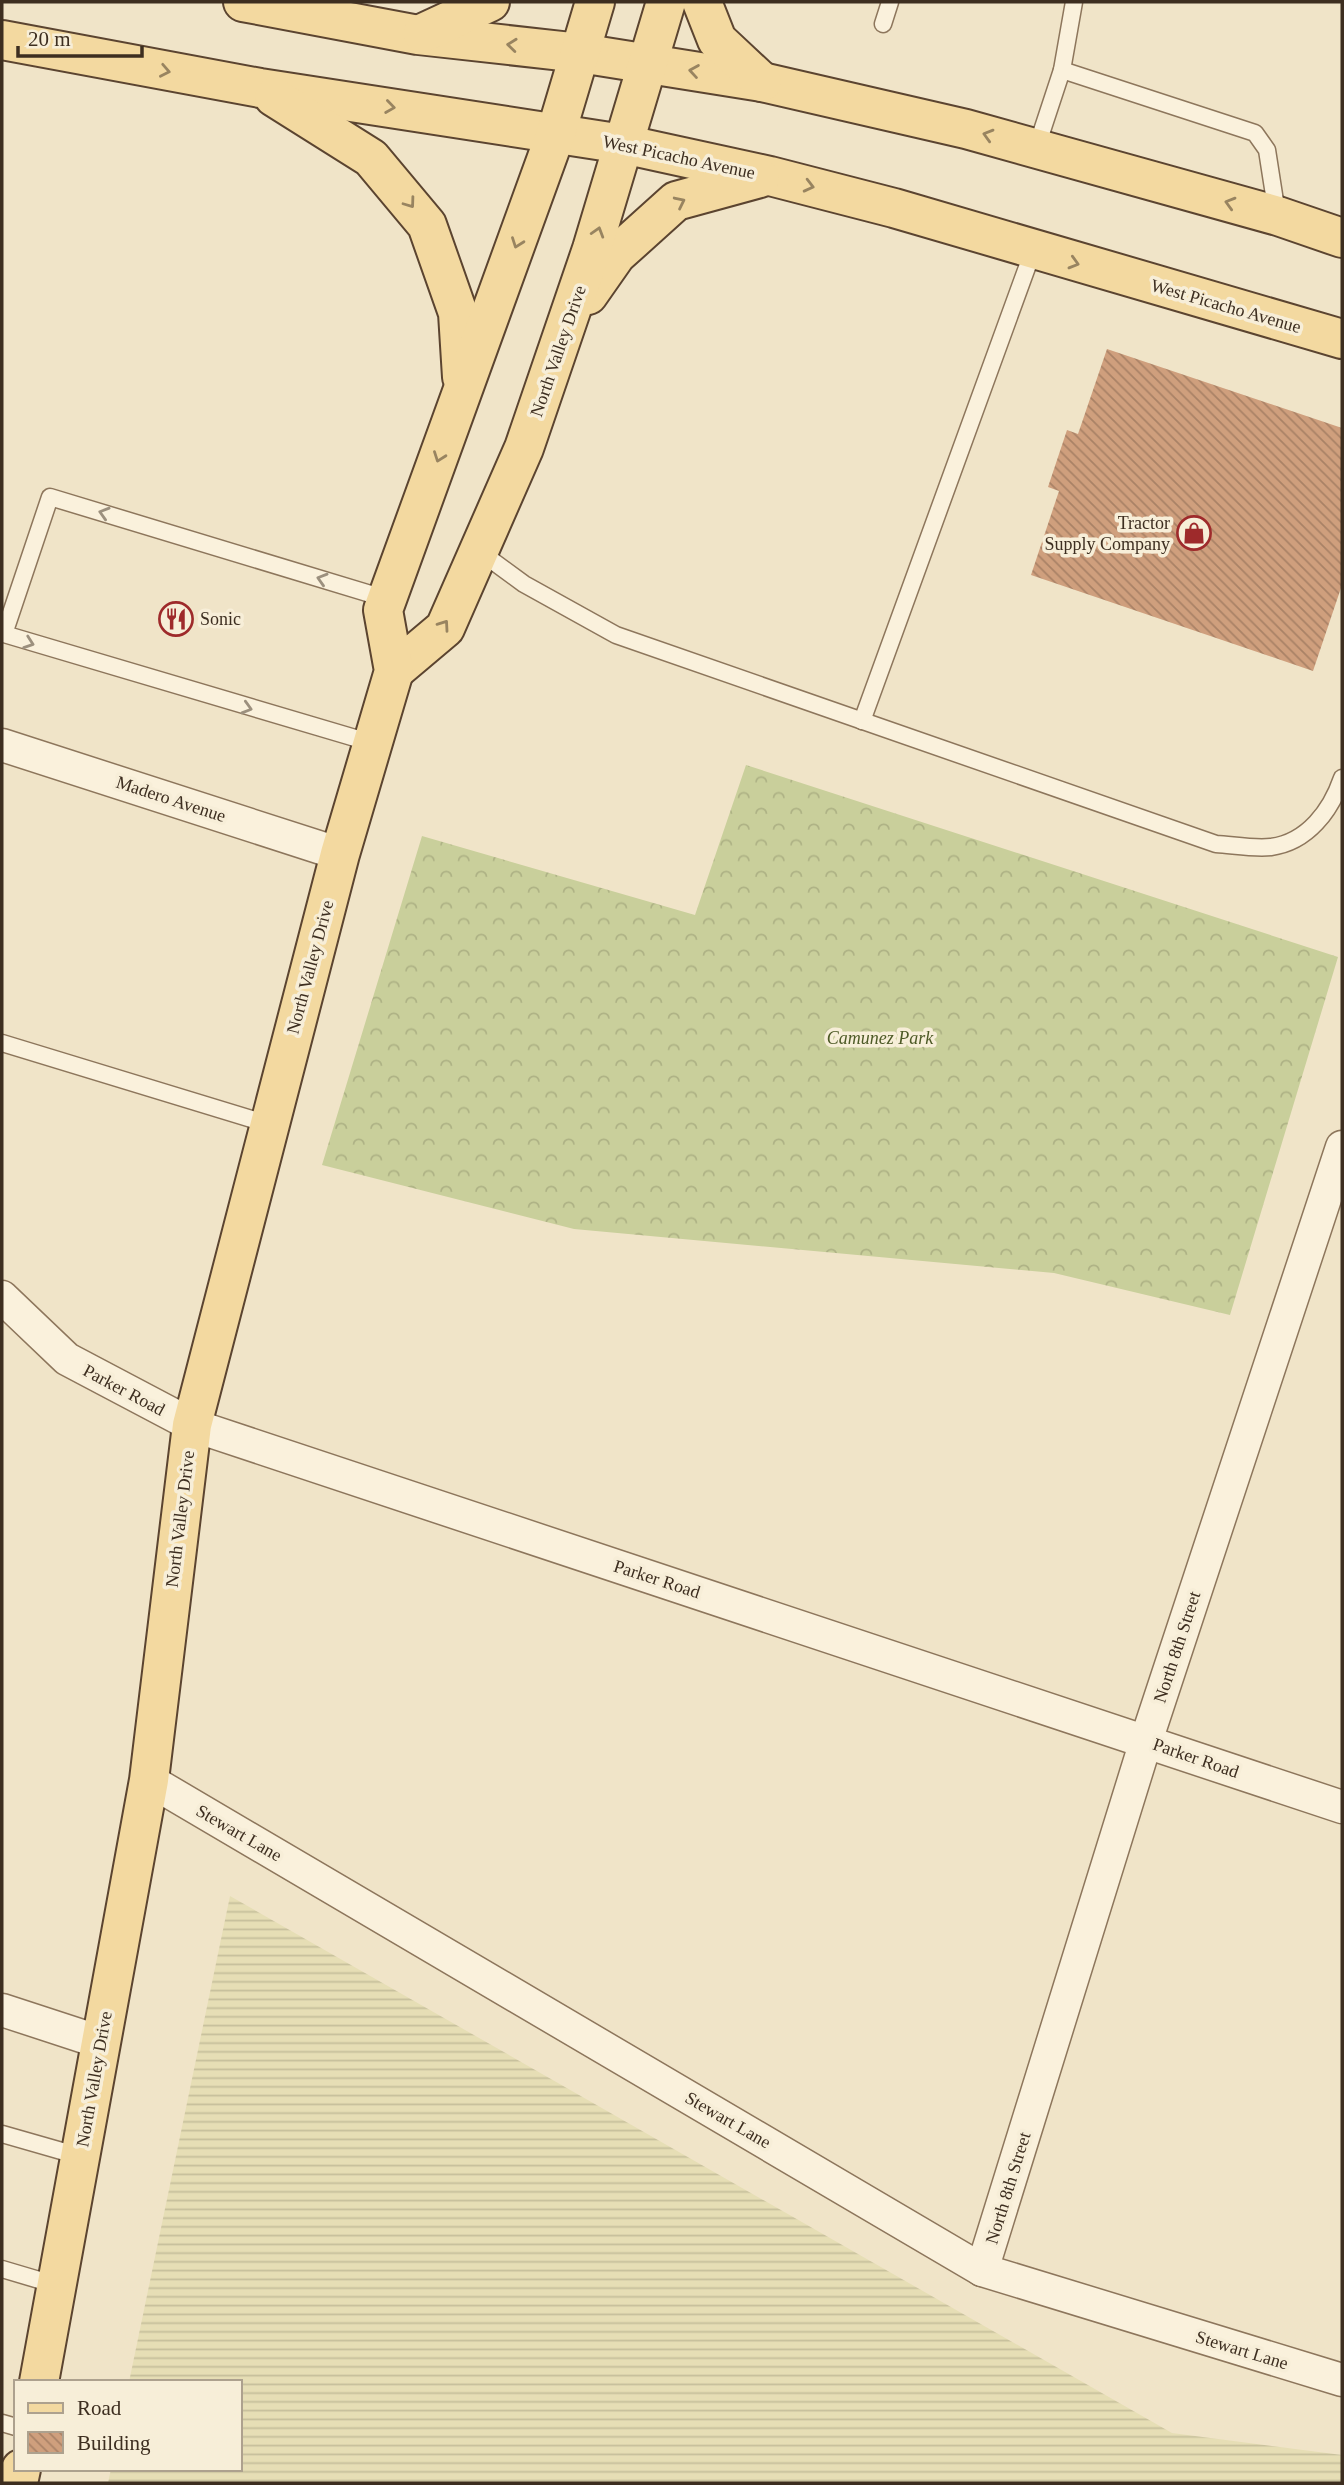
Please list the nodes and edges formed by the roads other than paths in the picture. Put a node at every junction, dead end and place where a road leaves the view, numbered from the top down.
1 (243, 2) edge
2 (490, 2) edge
3 (595, 2) edge
4 (666, 2) edge
5 (702, 2) edge
6 (890, 2) edge
7 (1074, 2) edge
8 (883, 24) dead end
9 (418, 35) junction
10 (2, 40) edge
11 (580, 53) junction
12 (647, 63) junction
13 (1062, 70) junction
14 (762, 82) junction
15 (260, 88) junction
16 (556, 133) junction
17 (623, 144) junction
18 (1037, 149) junction
19 (769, 176) junction
20 (1278, 216) junction
21 (1342, 238) edge
22 (1033, 251) junction
23 (568, 322) junction
24 (1342, 340) edge
25 (463, 393) junction
26 (479, 551) junction
27 (387, 599) junction
28 (3, 638) edge
29 (394, 671) junction
30 (863, 721) junction
31 (372, 743) junction
32 (4, 752) edge
33 (1342, 778) edge
34 (340, 854) junction
35 (2, 1043) edge
36 (268, 1124) junction
37 (1342, 1147) edge
38 (2, 1297) edge
39 (192, 1425) junction
40 (1146, 1741) junction
41 (149, 1780) junction
42 (1342, 1807) edge
43 (2, 2010) edge
44 (100, 2042) junction
45 (2, 2134) edge
46 (79, 2156) junction
47 (2, 2269) edge
48 (982, 2270) junction
49 (56, 2285) junction
50 (39, 2380) edge
51 (1342, 2380) edge

1 - 9 main road
2 - 9 main road
3 - 11 main road, North Valley Drive
4 - 12 main road, North Valley Drive
5 - 14 main road
6 - 8 lane
7 - 13 lane
11 -> 9 main road
10 -> 15 main road, West Picacho Avenue
11 - 12 main road
11 - 16 main road, North Valley Drive
14 -> 12 main road
12 - 17 main road, North Valley Drive
13 - 18 lane
13 - 20 lane
18 -> 14 main road
15 -> 16 main road, West Picacho Avenue
15 -> 25 main road
16 - 17 main road, West Picacho Avenue
16 -> 25 main road, North Valley Drive
17 - 19 main road, West Picacho Avenue
23 -> 17 main road, North Valley Drive
20 -> 18 main road
19 -> 22 main road, West Picacho Avenue
23 -> 19 main road
20 - 21 main road
22 -> 24 main road, West Picacho Avenue
22 - 30 lane
23 - 26 main road, North Valley Drive
25 -> 27 main road, North Valley Drive
29 -> 26 main road, North Valley Drive
26 - 30 lane
27 -> 28 lane
27 - 29 main road, North Valley Drive
28 -> 31 lane
29 - 31 main road, North Valley Drive
30 - 33 lane
31 - 34 main road, North Valley Drive
32 - 34 street, Madero Avenue
34 - 36 main road, North Valley Drive
35 - 36 lane
36 - 39 main road, North Valley Drive
37 - 40 street, North 8th Street
38 - 39 street, Parker Road
39 - 40 street, Parker Road
39 - 41 main road, North Valley Drive
40 - 42 street, Parker Road
40 - 48 street, North 8th Street
41 - 44 main road, North Valley Drive
41 - 48 street, Stewart Lane
43 - 44 street
44 - 46 main road, North Valley Drive
45 - 46 lane
46 - 49 main road, North Valley Drive
47 - 49 lane
48 - 51 street, Stewart Lane
49 - 50 main road, North Valley Drive

